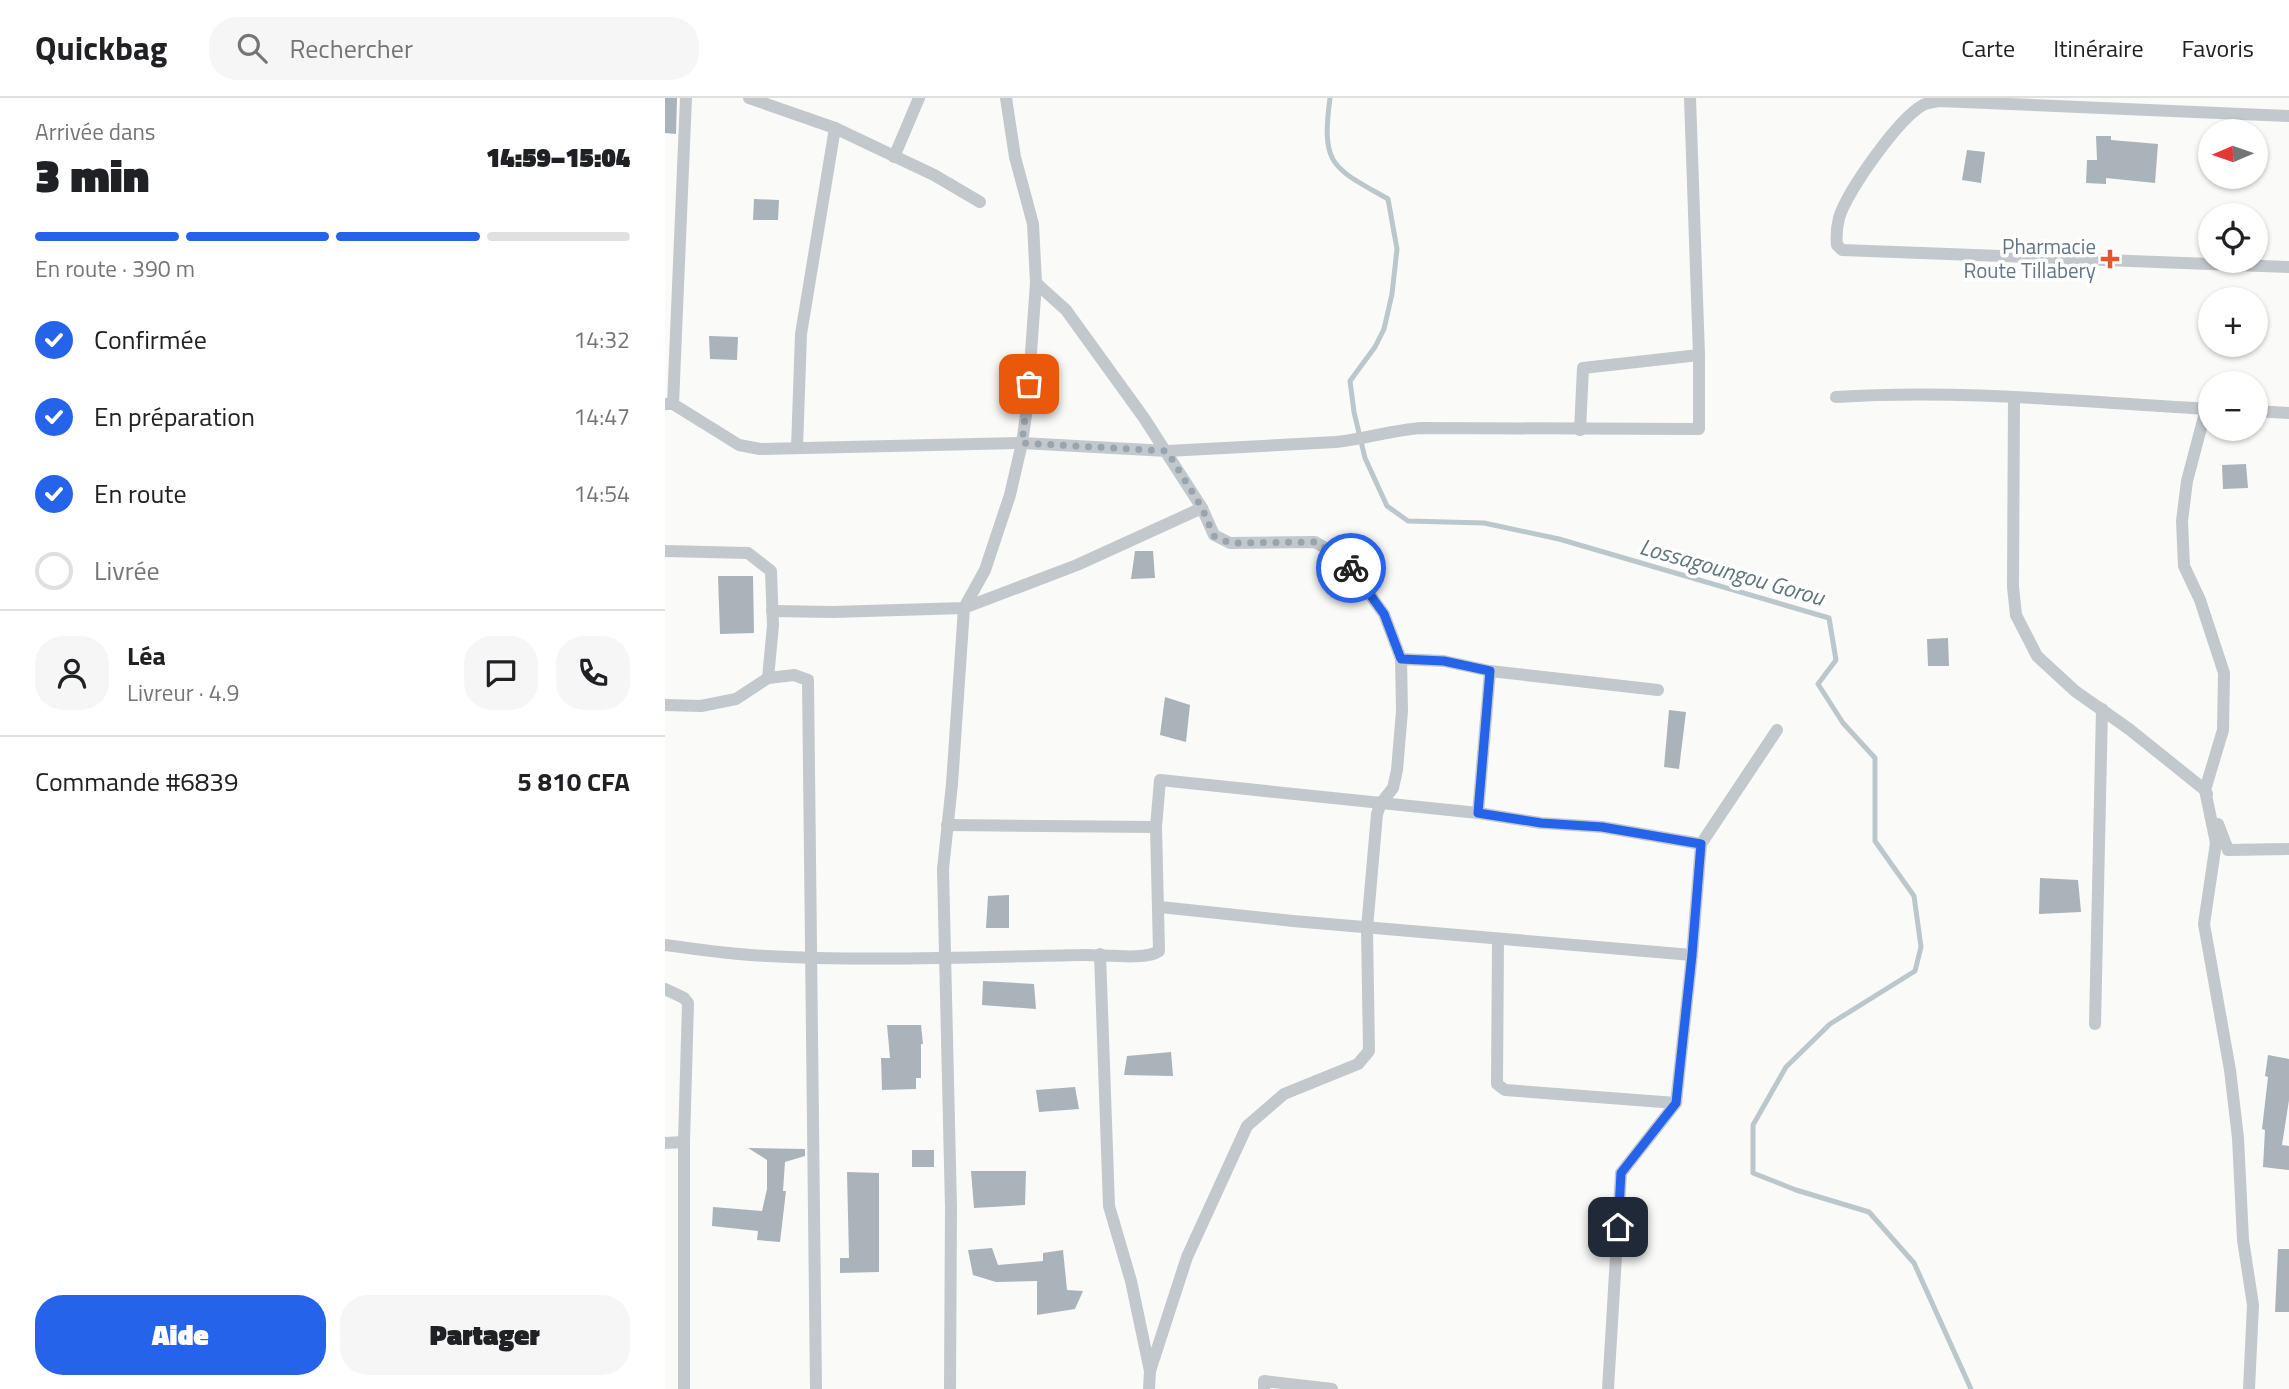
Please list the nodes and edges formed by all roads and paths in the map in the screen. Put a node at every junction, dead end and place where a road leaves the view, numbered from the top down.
1 (686, 98) edge
2 (749, 98) edge
3 (919, 98) edge
4 (1006, 98) edge
5 (1690, 98) edge
6 (2121, 104) edge
7 (2289, 116) edge
8 (835, 128) junction
9 (894, 156) junction
10 (980, 202) dead end
11 (665, 250) edge
12 (678, 255) junction
13 (2289, 268) edge
14 (1036, 283) junction
15 (1699, 355) junction
16 (1836, 397) dead end
17 (2014, 397) junction
18 (669, 404) edge
19 (2198, 408) edge
20 (2268, 412) edge
21 (2289, 413) edge
22 (1580, 430) junction
23 (2199, 441) edge
24 (1022, 443) junction
25 (797, 448) junction
26 (1167, 451) junction
27 (1202, 508) junction
28 (665, 551) edge
29 (964, 608) junction
30 (772, 611) junction
31 (1401, 659) junction
32 (1490, 671) junction
33 (768, 678) junction
34 (1658, 691) dead end
35 (665, 705) edge
36 (2102, 709) junction
37 (1777, 730) dead end
38 (2205, 790) junction
39 (1381, 803) junction
40 (1478, 813) junction
41 (947, 825) junction
42 (1156, 827) junction
43 (1701, 844) junction
44 (2289, 849) edge
45 (1160, 906) junction
46 (1367, 928) junction
47 (1498, 939) junction
48 (665, 945) edge
49 (1100, 954) junction
50 (1692, 955) junction
51 (812, 958) junction
52 (943, 958) junction
53 (665, 989) edge
54 (2095, 1024) dead end
55 (1676, 1103) junction
56 (684, 1142) junction
57 (665, 1143) edge
58 (1150, 1371) junction
59 (684, 1389) edge
60 (816, 1389) edge
61 (950, 1389) edge
62 (1149, 1389) edge
63 (1264, 1389) edge
64 (1332, 1389) edge
65 (1608, 1389) edge
66 (2249, 1389) edge

1 - 12 street
2 - 8 street
3 - 9 street
4 - 14 street
5 - 15 street
6 - 7 street
6 - 13 street
8 - 9 street
8 - 25 street
9 - 10 street
11 - 12 street
12 - 18 street
14 - 24 street
14 - 26 street
15 - 22 street
15 - 22 street
16 - 17 street
17 - 19 street
17 - 36 street
18 - 25 street
20 - 21 street
22 - 26 street
23 - 38 street
24 - 25 street
24 - 26 street
24 - 29 street
26 - 27 street
27 - 29 street
27 - 31 street
28 - 30 street
29 - 30 street
29 - 41 street
30 - 33 street
31 - 32 street
31 - 39 street
32 - 34 street
32 - 40 street
33 - 35 street
33 - 51 street
36 - 38 street
36 - 54 street
37 - 43 street
38 - 44 street
38 - 66 street
39 - 40 street
39 - 42 street
39 - 46 street
40 - 43 street
41 - 42 street
41 - 52 street
42 - 45 street
43 - 50 street
45 - 46 street
45 - 49 street
46 - 47 street
46 - 58 street
47 - 50 street
47 - 55 street
48 - 51 street
49 - 52 street
49 - 58 street
50 - 55 street
51 - 52 street
51 - 60 street
52 - 61 street
53 - 56 street
55 - 65 street
56 - 57 street
56 - 59 street
58 - 62 street
63 - 64 street

